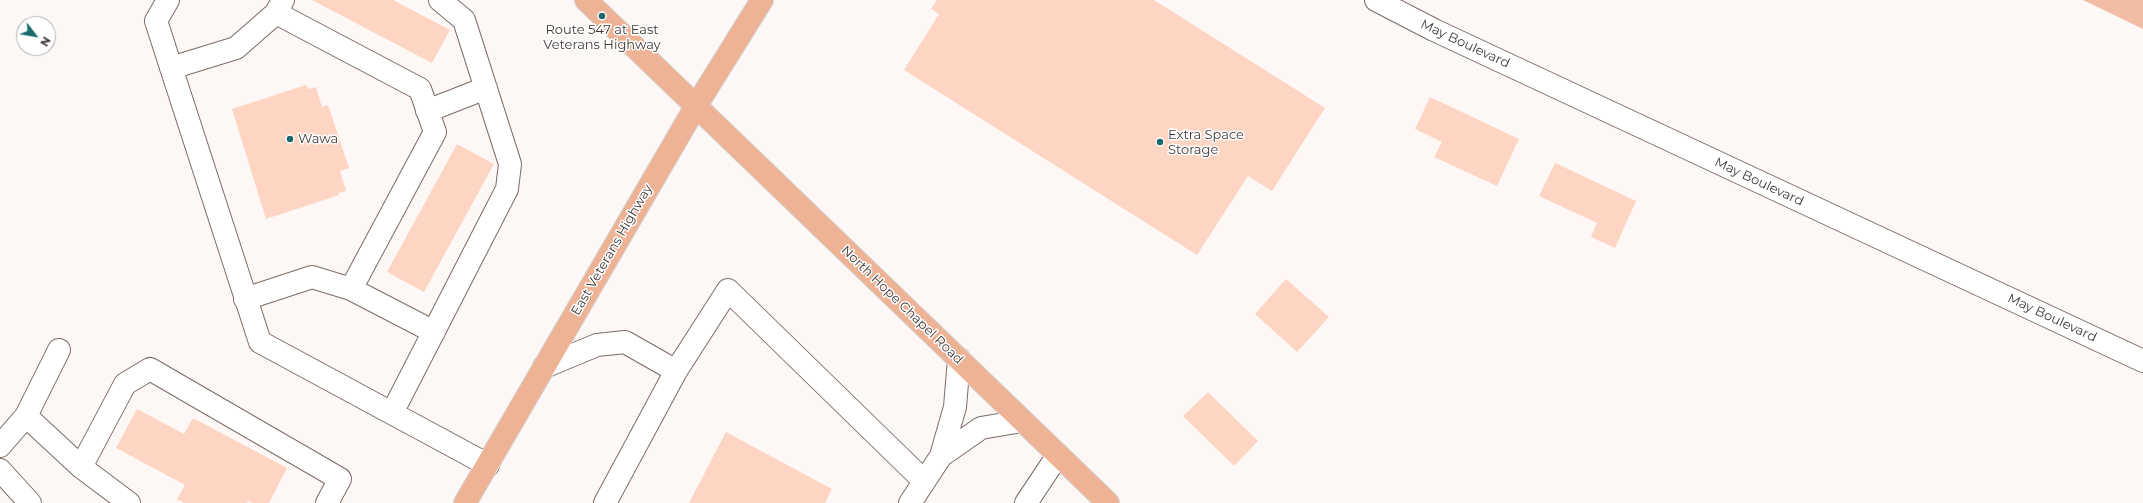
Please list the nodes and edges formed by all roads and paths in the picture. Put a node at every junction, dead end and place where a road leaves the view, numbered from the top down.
1 (168, 0) edge
2 (440, 0) edge
3 (586, 0) edge
4 (762, 0) edge
5 (1376, 0) edge
6 (280, 7) edge
7 (171, 68) junction
8 (486, 88) junction
9 (696, 106) junction
10 (427, 111) junction
11 (351, 289) junction
12 (246, 299) junction
13 (434, 332) junction
14 (59, 350) dead end
15 (959, 359) junction
16 (2143, 361) edge
17 (544, 367) junction
18 (676, 372) junction
19 (392, 413) junction
20 (26, 416) junction
21 (1022, 421) junction
22 (0, 446) edge
23 (1058, 455) junction
24 (941, 456) junction
25 (488, 465) junction
26 (81, 467) junction
27 (0, 470) edge
28 (924, 481) junction
29 (30, 503) edge
30 (129, 503) edge
31 (327, 503) edge
32 (465, 503) edge
33 (605, 503) edge
34 (910, 503) edge
35 (1026, 503) edge
36 (1108, 503) edge

1 - 7 street
2 - 8 street
3 - 9 main road, North Hope Chapel Road
4 - 9 main road, East Veterans Highway
5 - 16 street, May Boulevard
6 - 7 street
6 - 10 street
7 - 12 street
8 - 10 street
8 - 13 street
9 - 15 main road, North Hope Chapel Road
9 - 17 main road, East Veterans Highway
10 - 11 street
11 - 12 street
11 - 13 street
12 - 19 street
13 - 19 street
14 - 20 street
15 - 21 main road, North Hope Chapel Road
15 - 24 street
17 - 18 street
17 - 25 main road, East Veterans Highway
18 - 28 street
18 - 33 street
19 - 25 street
20 - 22 street
20 - 26 street
21 - 23 main road, North Hope Chapel Road
21 - 24 street
23 - 35 street
23 - 36 main road, North Hope Chapel Road
24 - 28 street
25 - 32 main road, East Veterans Highway
26 - 30 street
26 - 31 street
27 - 29 street
28 - 34 street

